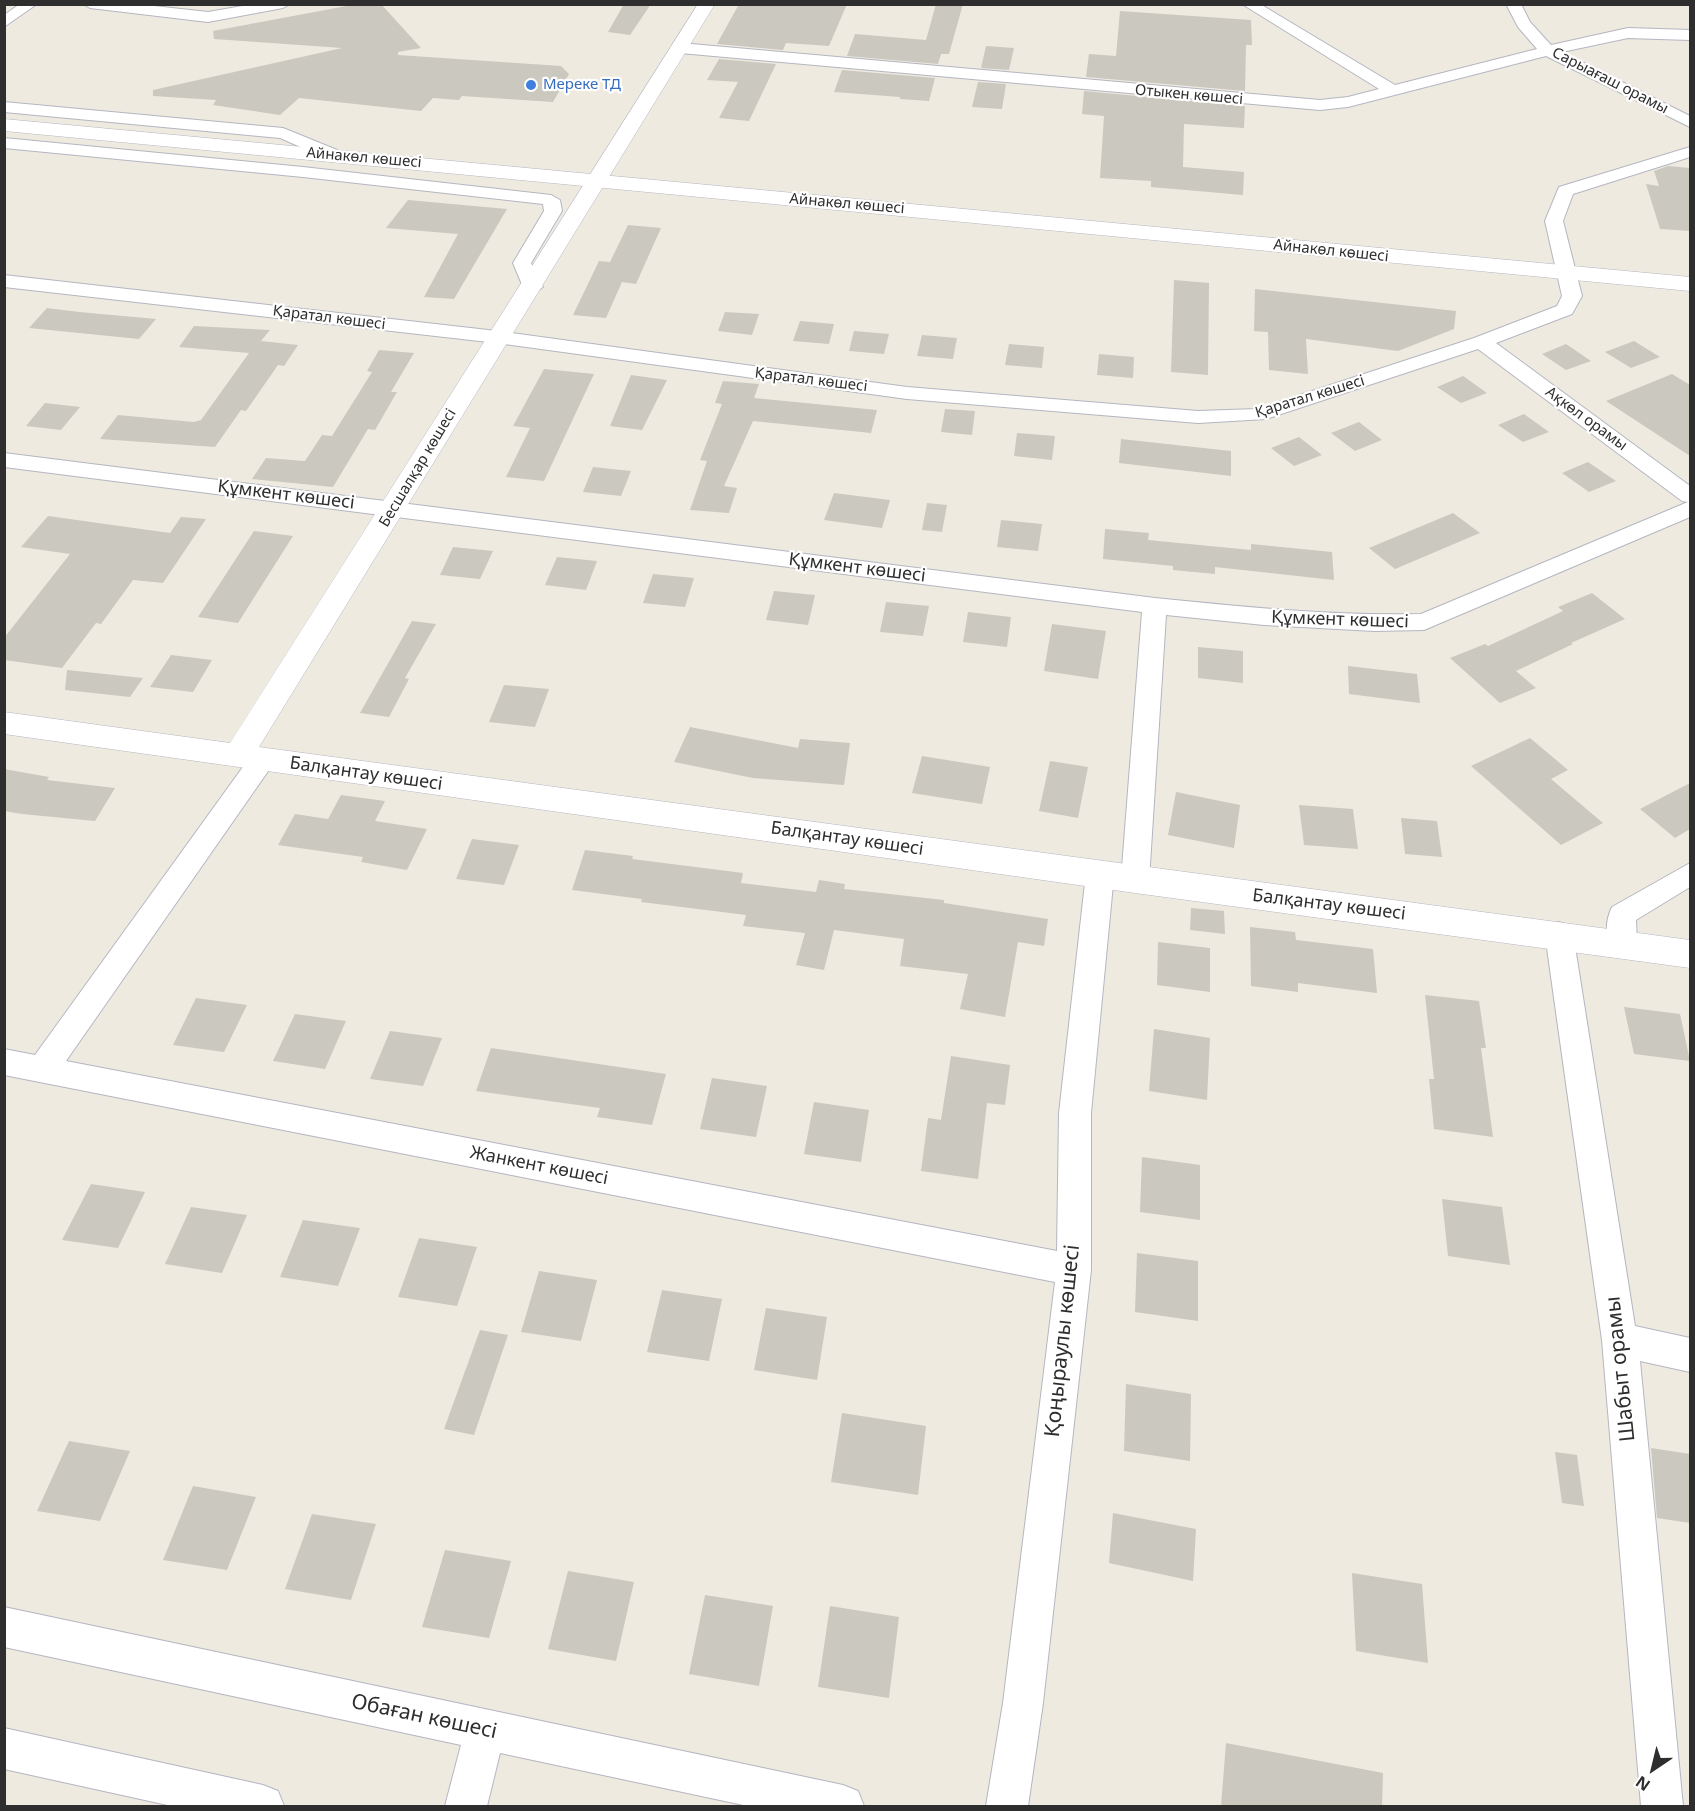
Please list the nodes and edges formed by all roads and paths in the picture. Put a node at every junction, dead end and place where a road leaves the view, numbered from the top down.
1 (30, 4) edge
2 (90, 4) edge
3 (283, 4) edge
4 (707, 4) edge
5 (1249, 4) edge
6 (1513, 4) edge
7 (4, 23) edge
8 (1690, 34) edge
9 (680, 48) junction
10 (1548, 51) junction
11 (1393, 91) junction
12 (4, 107) edge
13 (1690, 122) edge
14 (4, 125) edge
15 (4, 143) edge
16 (1690, 152) edge
17 (336, 156) junction
18 (389, 161) junction
19 (303, 172) junction
20 (599, 181) junction
21 (1565, 274) junction
22 (4, 281) edge
23 (1690, 284) edge
24 (533, 287) junction
25 (496, 337) junction
26 (1481, 342) junction
27 (4, 460) edge
28 (1690, 496) edge
29 (394, 509) junction
30 (1690, 509) edge
31 (1155, 606) junction
32 (4, 723) edge
33 (250, 758) junction
34 (1100, 874) junction
35 (1690, 874) edge
36 (1135, 880) junction
37 (1559, 934) junction
38 (1622, 944) junction
39 (1690, 954) edge
40 (4, 1062) edge
41 (43, 1069) junction
42 (1074, 1270) junction
43 (1620, 1340) junction
44 (1690, 1355) edge
45 (4, 1627) edge
46 (485, 1730) junction
47 (4, 1748) edge
48 (262, 1806) edge
49 (466, 1806) edge
50 (843, 1806) edge
51 (1007, 1806) edge
52 (1662, 1806) edge

1 - 7 street
2 - 3 street
4 - 9 street, Бесшалқар көшесі
5 - 11 street
6 - 10 street, Сарыағаш орамы
8 - 10 street, Отыкен көшесі
9 - 11 street, Отыкен көшесі
9 - 20 street, Бесшалқар көшесі
10 - 11 street, Отыкен көшесі
10 - 13 street, Сарыағаш орамы
12 - 17 street
14 - 17 street, Айнакөл көшесі
15 - 19 street
16 - 21 street, Қаратал көшесі
17 - 18 street, Айнакөл көшесі
18 - 19 street
18 - 20 street, Айнакөл көшесі
19 - 24 street
20 - 21 street, Айнакөл көшесі
20 - 24 street, Бесшалқар көшесі
21 - 23 street, Айнакөл көшесі
21 - 26 street, Қаратал көшесі
22 - 25 street, Қаратал көшесі
24 - 25 street, Бесшалқар көшесі
25 - 26 street, Қаратал көшесі
25 - 29 street, Бесшалқар көшесі
26 - 28 street, Ақкөл орамы
27 - 29 street, Құмкент көшесі
29 - 31 street, Құмкент көшесі
29 - 33 street, Бесшалқар көшесі
30 - 31 street, Құмкент көшесі
31 - 36 street
32 - 33 street, Балқантау көшесі
33 - 34 street, Балқантау көшесі
33 - 41 street
34 - 36 street, Балқантау көшесі
34 - 42 street, Қоңыраулы көшесі
35 - 38 street
36 - 37 street, Балқантау көшесі
37 - 38 street, Балқантау көшесі
37 - 43 street, Шабыт орамы
38 - 39 street, Балқантау көшесі
40 - 41 street, Жанкент көшесі
41 - 42 street, Жанкент көшесі
42 - 51 street, Қоңыраулы көшесі
43 - 44 street
43 - 52 street, Шабыт орамы
45 - 46 street, Обаған көшесі
46 - 49 street
46 - 50 street, Обаған көшесі
47 - 48 street

